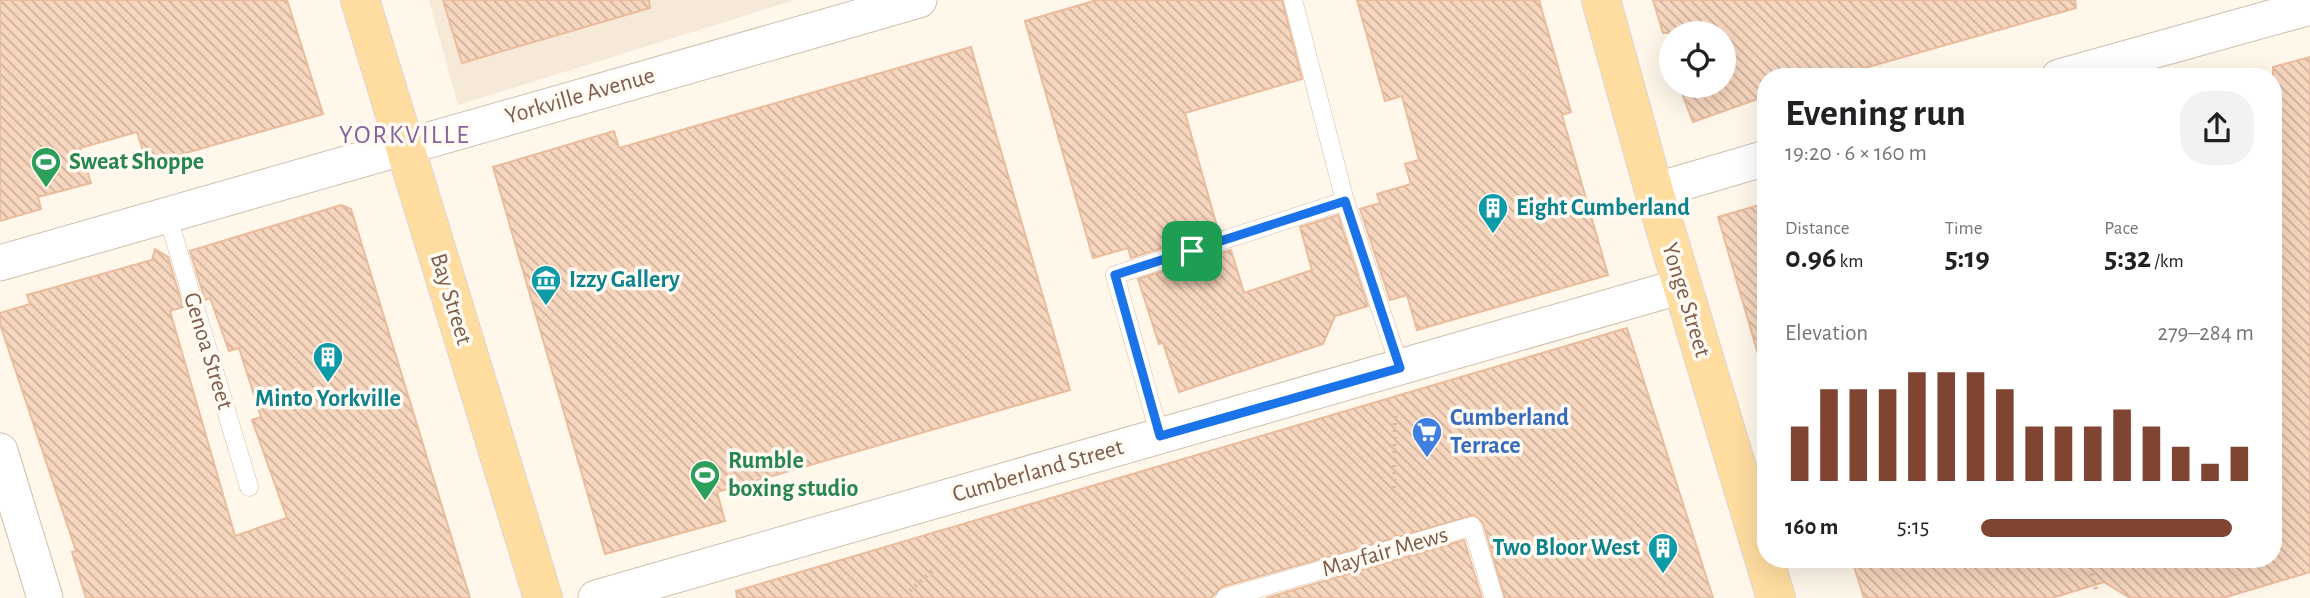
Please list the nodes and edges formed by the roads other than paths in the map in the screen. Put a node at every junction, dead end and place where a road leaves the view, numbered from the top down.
1 (360, 0) edge
2 (919, 0) edge
3 (1293, 0) edge
4 (1601, 0) edge
5 (2310, 7) edge
6 (2091, 68) edge
7 (405, 146) junction
8 (1757, 161) edge
9 (1654, 191) junction
10 (1345, 201) junction
11 (167, 214) junction
12 (0, 263) edge
13 (1682, 286) junction
14 (1400, 368) junction
15 (1160, 436) junction
16 (0, 451) edge
17 (249, 488) dead end
18 (1757, 535) edge
19 (1767, 568) edge
20 (45, 598) edge
21 (543, 598) edge
22 (596, 598) edge
23 (1225, 598) edge
24 (1494, 598) edge
25 (1776, 598) edge

1 - 7 main road, Bay Street
2 - 7 street, Yorkville Avenue
3 - 10 lane
4 - 9 main road, Yonge Street
5 - 6 street
7 - 11 street, Yorkville Avenue
7 - 21 main road, Bay Street
8 - 9 street
9 - 13 main road, Yonge Street
10 - 14 lane
10 - 15 lane
11 - 12 street, Yorkville Avenue
11 - 17 lane, Genoa Street
13 - 14 street, Cumberland Street
13 - 18 main road, Yonge Street
14 - 15 street, Cumberland Street
15 - 22 street, Cumberland Street
16 - 20 street
19 - 25 main road, Yonge Street
23 - 24 lane, Mayfair Mews

